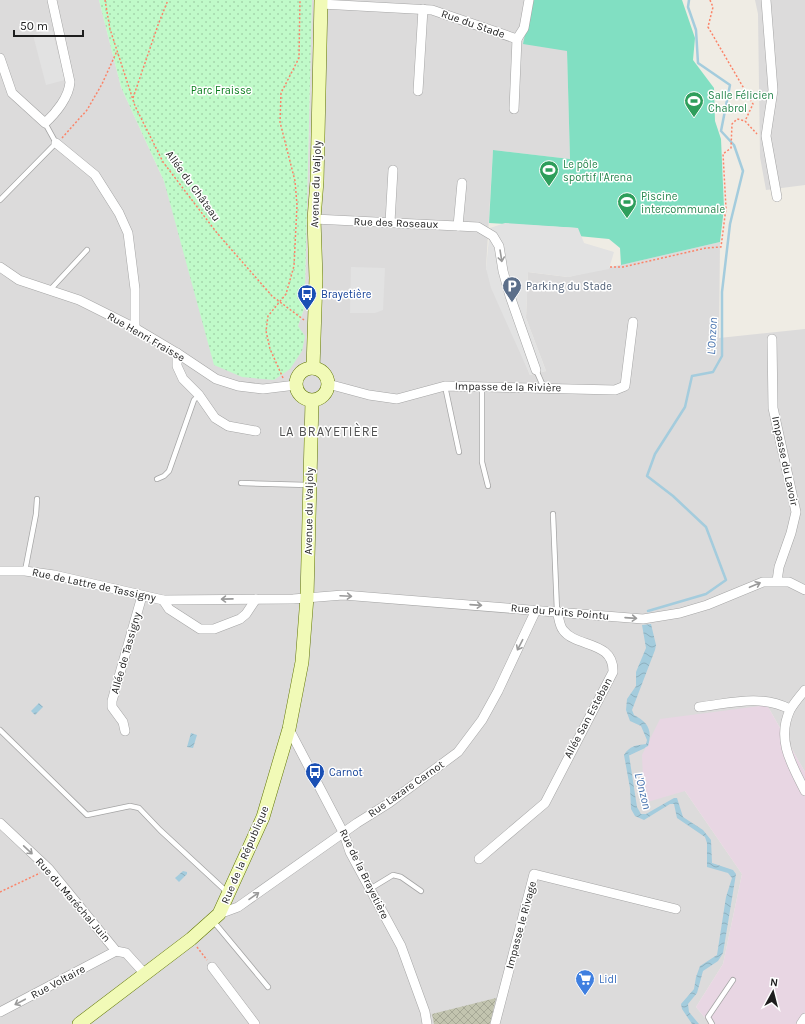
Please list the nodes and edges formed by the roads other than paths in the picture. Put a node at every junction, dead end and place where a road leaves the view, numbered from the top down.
1 (52, 0) edge
2 (529, 0) edge
3 (766, 0) edge
4 (321, 2) edge
5 (423, 9) junction
6 (517, 39) junction
7 (0, 58) edge
8 (418, 91) dead end
9 (514, 109) dead end
10 (45, 123) junction
11 (56, 143) junction
12 (393, 170) dead end
13 (462, 183) dead end
14 (777, 197) dead end
15 (0, 200) edge
16 (314, 219) junction
17 (390, 222) junction
18 (458, 226) junction
19 (87, 250) dead end
20 (0, 267) edge
21 (49, 291) junction
22 (633, 322) dead end
23 (135, 328) junction
24 (772, 339) dead end
25 (177, 353) junction
26 (312, 368) junction
27 (536, 370) joint
28 (328, 384) junction
29 (291, 386) junction
30 (445, 386) junction
31 (482, 386) junction
32 (544, 388) junction
33 (198, 395) junction
34 (312, 401) junction
35 (256, 430) dead end
36 (459, 452) dead end
37 (156, 479) dead end
38 (242, 483) dead end
39 (310, 485) junction
40 (488, 486) dead end
41 (37, 499) dead end
42 (553, 514) dead end
43 (0, 571) edge
44 (25, 571) junction
45 (778, 581) junction
46 (805, 590) edge
47 (142, 596) junction
48 (307, 597) junction
49 (256, 598) junction
50 (163, 600) junction
51 (536, 610) junction
52 (557, 611) junction
53 (805, 690) edge
54 (699, 707) dead end
55 (790, 709) junction
56 (289, 729) junction
57 (0, 730) edge
58 (125, 731) dead end
59 (805, 792) edge
60 (2, 830) edge
61 (344, 834) junction
62 (479, 859) dead end
63 (370, 889) junction
64 (421, 891) dead end
65 (228, 893) junction
66 (676, 909) dead end
67 (216, 917) junction
68 (116, 951) junction
69 (212, 967) road end
70 (145, 974) junction
71 (733, 980) dead end
72 (268, 987) dead end
73 (0, 1012) edge
74 (805, 1018) edge
75 (79, 1024) edge
76 (255, 1024) edge
77 (427, 1024) edge
78 (495, 1024) edge
79 (712, 1024) edge
80 (801, 1024) edge

1 - 10 street
2 - 6 street, Rue du Stade
3 - 14 street
4 - 5 street, Rue du Stade
4 - 16 main road, Avenue du Valjoly
5 - 6 street, Rue du Stade
5 - 8 street
6 - 9 street
7 - 10 street
10 - 11 lane
11 - 15 lane
11 - 23 street
12 - 17 street
13 - 18 street
16 - 17 street, Rue des Roseaux
16 - 26 main road, Avenue du Valjoly
17 - 18 street, Rue des Roseaux
18 -> 27 street, Rue des Roseaux
19 - 21 lane
20 - 21 street, Rue Henri Fraisse
21 - 23 street, Rue Henri Fraisse
22 - 32 street, Impasse de la Rivière
23 - 25 street, Rue Henri Fraisse
24 - 45 street, Impasse du Lavoir
25 - 29 street, Rue Henri Fraisse
25 - 33 street
26 - 28 main road
26 - 29 main road
27 - 32 lane
28 - 30 street, Impasse de la Rivière
28 - 34 main road
29 - 34 main road
30 - 31 street, Impasse de la Rivière
30 - 36 lane
31 - 32 street, Impasse de la Rivière
31 - 40 lane
33 - 35 street
33 - 37 lane
34 - 39 main road, Avenue du Valjoly
38 - 39 lane
39 - 48 main road, Avenue du Valjoly
41 - 44 lane
42 - 52 lane
43 - 44 street, Rue de Lattre de Tassigny
44 - 47 street, Rue de Lattre de Tassigny
45 - 46 street, Rue du Puits Pointu
52 -> 45 street, Rue du Puits Pointu
47 - 50 street, Rue de Lattre de Tassigny
47 - 58 street, Allée de Tassigny
48 - 49 street, Rue de Lattre de Tassigny
48 -> 51 street, Rue du Puits Pointu
48 - 56 main road, Rue de la République
49 -> 50 street, Rue de Lattre de Tassigny
49 - 50 street, Rue de Lattre de Tassigny
51 - 52 street, Rue du Puits Pointu
51 -> 61 street, Rue Lazare Carnot
52 - 62 street, Allée San Esteban
53 - 55 street
54 - 55 street
55 - 59 street
56 - 61 street, Rue de la Brayetière
56 - 65 main road, Rue de la République
57 - 65 lane
60 -> 68 street, Rue du Maréchal Juin
61 - 63 street, Rue de la Brayetière
67 -> 61 street, Rue Lazare Carnot
63 - 64 lane
63 - 77 street, Rue de la Brayetière
65 - 67 main road, Rue de la République
66 - 78 street, Impasse le Rivage
67 - 70 main road, Rue de la République
67 - 72 lane
68 - 70 street, Rue du Maréchal Juin
68 -> 73 street, Rue Voltaire
69 - 76 street
70 - 75 main road, Rue de la République
71 - 79 lane
74 - 80 street

